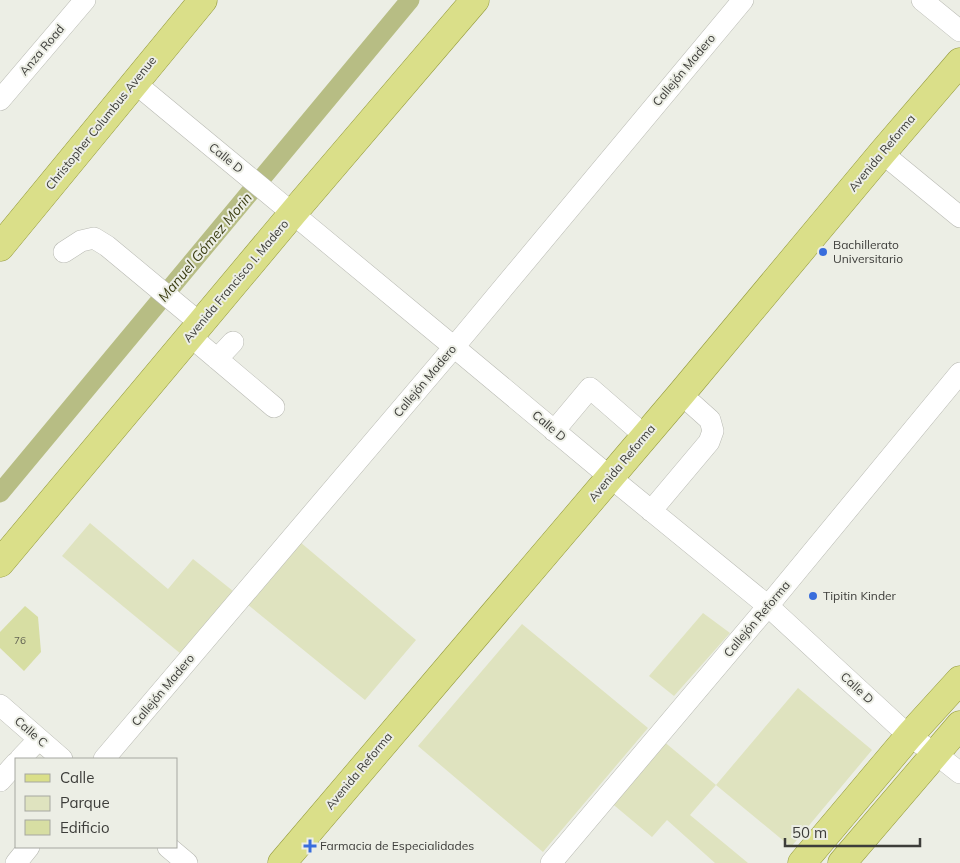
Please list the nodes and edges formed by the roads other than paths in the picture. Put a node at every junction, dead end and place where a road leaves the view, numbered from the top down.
1 (85, 0) edge
2 (204, 0) edge
3 (475, 0) edge
4 (743, 0) edge
5 (922, 0) edge
6 (960, 31) edge
7 (960, 62) edge
8 (135, 82) junction
9 (0, 100) edge
10 (882, 152) junction
11 (293, 213) junction
12 (960, 217) edge
13 (0, 247) edge
14 (64, 252) dead end
15 (196, 330) junction
16 (233, 342) dead end
17 (454, 346) junction
18 (217, 359) junction
19 (960, 373) edge
20 (681, 394) junction
21 (274, 406) dead end
22 (554, 430) junction
23 (644, 435) junction
24 (610, 477) junction
25 (651, 511) junction
26 (0, 563) edge
27 (768, 606) junction
28 (960, 680) edge
29 (2, 710) edge
30 (960, 725) edge
31 (909, 736) junction
32 (38, 739) junction
33 (936, 754) junction
34 (21, 758) edge
35 (61, 758) edge
36 (105, 758) edge
37 (15, 764) edge
38 (960, 773) edge
39 (0, 781) edge
40 (28, 848) edge
41 (169, 848) edge
42 (16, 863) edge
43 (187, 863) edge
44 (282, 863) edge
45 (551, 863) edge
46 (802, 863) edge
47 (842, 863) edge

1 - 9 street, Anza Road
2 - 8 main road, Christopher Columbus Avenue
3 - 11 main road, Avenida Francisco I. Madero
4 - 17 street, Callejón Madero
5 - 6 street
7 - 10 main road, Avenida Reforma
8 - 11 street, Calle D
8 - 13 main road, Christopher Columbus Avenue
10 - 12 street
10 - 20 main road, Avenida Reforma
11 - 15 main road, Avenida Francisco I. Madero
11 - 17 street, Calle D
14 - 15 street
15 - 18 street
15 - 26 main road, Avenida Francisco I. Madero
16 - 18 street
17 - 22 street, Calle D
17 - 36 street, Callejón Madero
18 - 21 street
19 - 27 street, Callejón Reforma
20 - 23 main road, Avenida Reforma
20 - 25 street
22 - 23 street
22 - 24 street, Calle D
23 - 24 main road, Avenida Reforma
24 - 25 street, Calle D
24 - 44 main road, Avenida Reforma
25 - 27 street, Calle D
27 - 31 street, Calle D
27 - 45 street, Callejón Reforma
28 - 31 main road
29 - 32 street, Calle C
30 - 33 main road
31 - 33 street, Calle D
31 - 46 main road
32 - 34 street
32 - 35 street, Calle C
33 - 38 street, Calle D
33 - 47 main road
37 - 39 street
40 - 42 street
41 - 43 street

